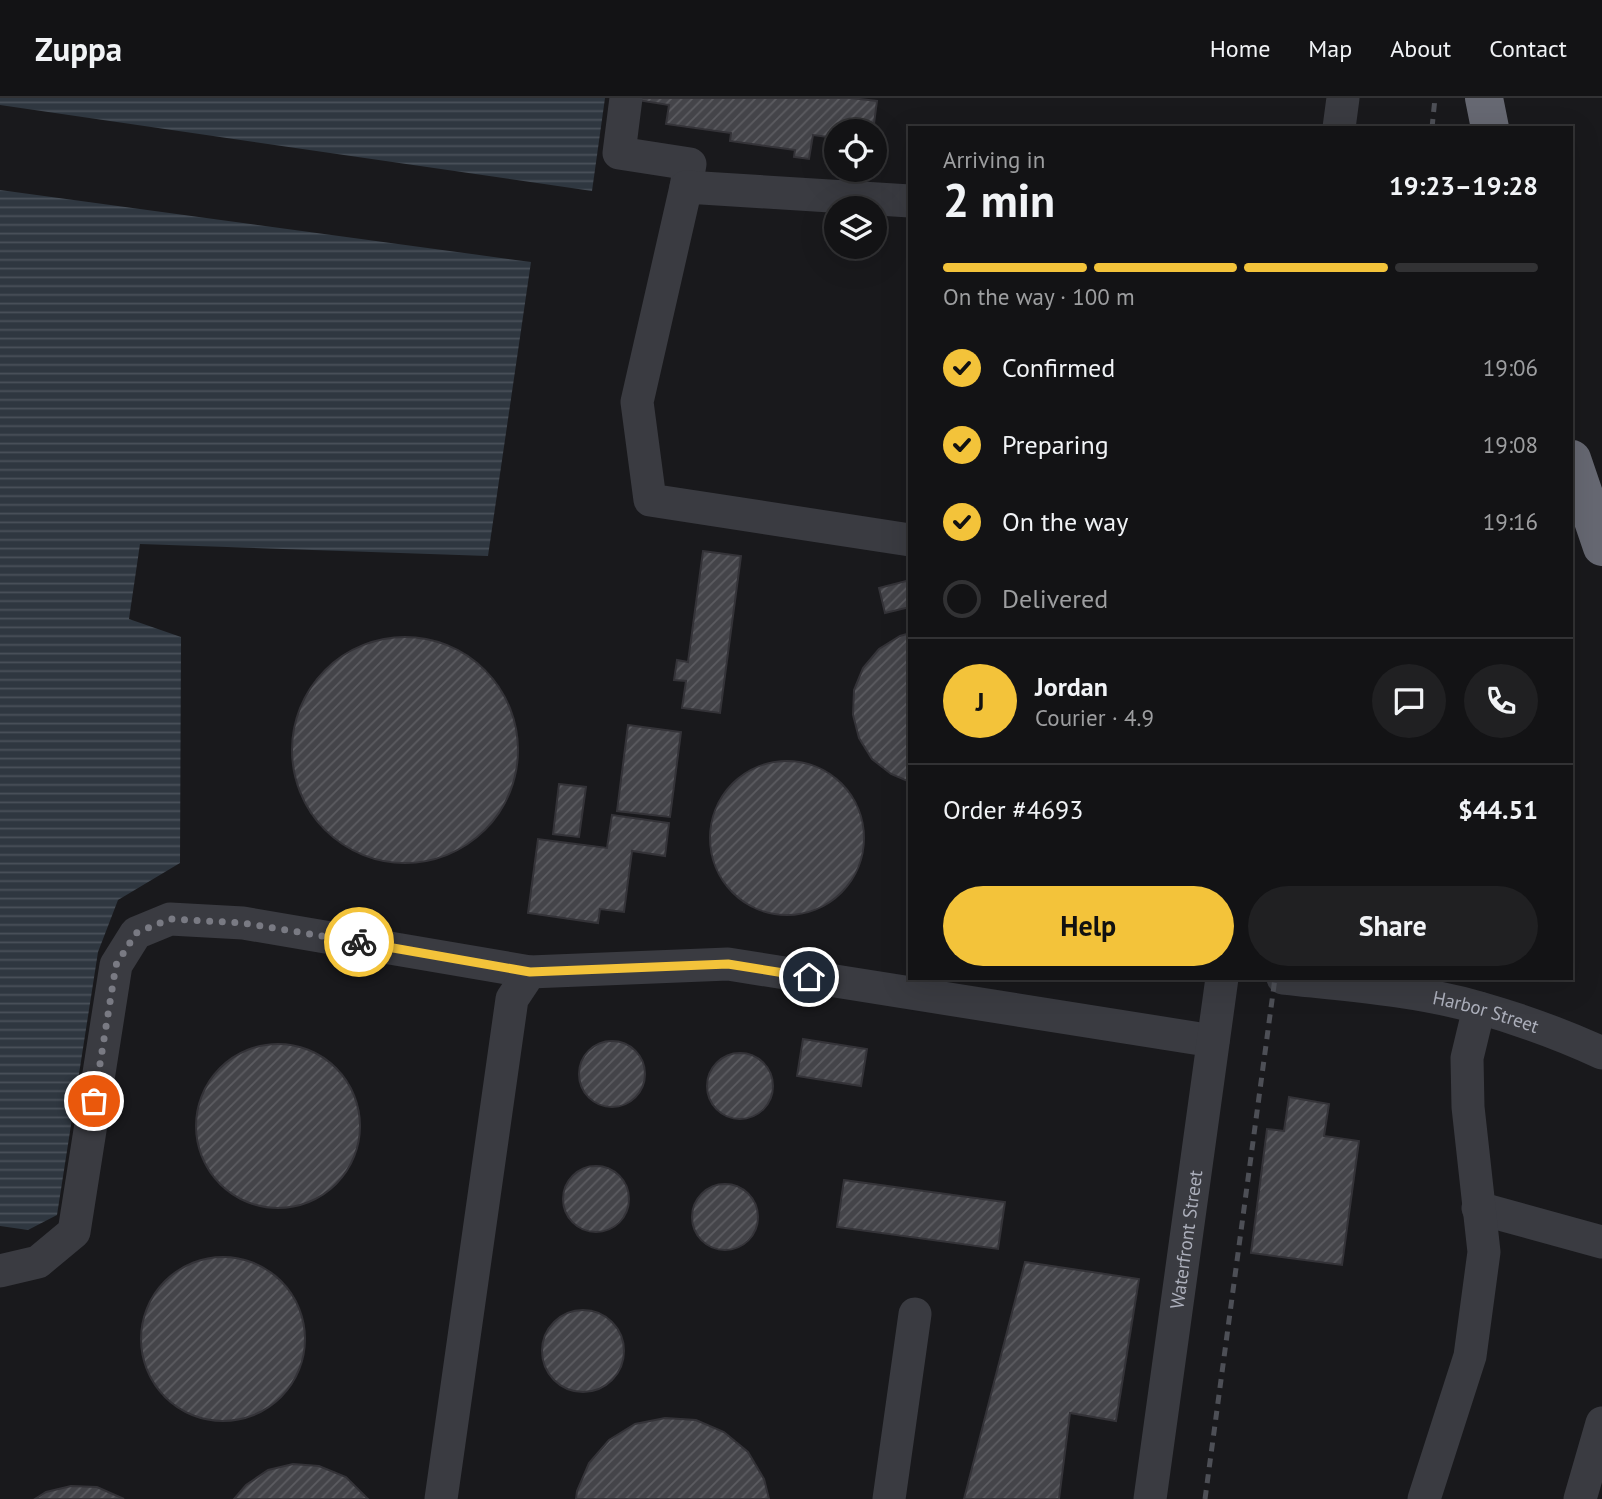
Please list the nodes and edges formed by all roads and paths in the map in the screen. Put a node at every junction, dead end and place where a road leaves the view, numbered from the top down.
1 (626, 98) edge
2 (1343, 98) edge
3 (1484, 98) edge
4 (1339, 126) edge
5 (1490, 126) edge
6 (686, 187) junction
7 (908, 201) edge
8 (1573, 461) edge
9 (908, 540) edge
10 (1602, 547) edge
11 (530, 972) junction
12 (1222, 980) edge
13 (1315, 980) edge
14 (1426, 987) edge
15 (1479, 1007) junction
16 (1213, 1041) junction
17 (1602, 1053) edge
18 (1478, 1208) junction
19 (1602, 1242) edge
20 (0, 1271) edge
21 (915, 1314) dead end
22 (1602, 1426) edge
23 (441, 1499) edge
24 (889, 1499) edge
25 (1150, 1499) edge
26 (1424, 1499) edge
27 (1580, 1499) edge

1 - 6 street
2 - 4 street
3 - 5 highway
6 - 7 street
6 - 9 street
8 - 10 highway
11 - 16 street
11 - 20 street
11 - 23 street
12 - 16 street, Waterfront Street
13 - 14 street, Harbor Street
14 - 15 street, Harbor Street
15 - 17 street, Harbor Street
15 - 18 street
16 - 25 street, Waterfront Street
18 - 19 street
18 - 26 street
21 - 24 street
22 - 27 street

